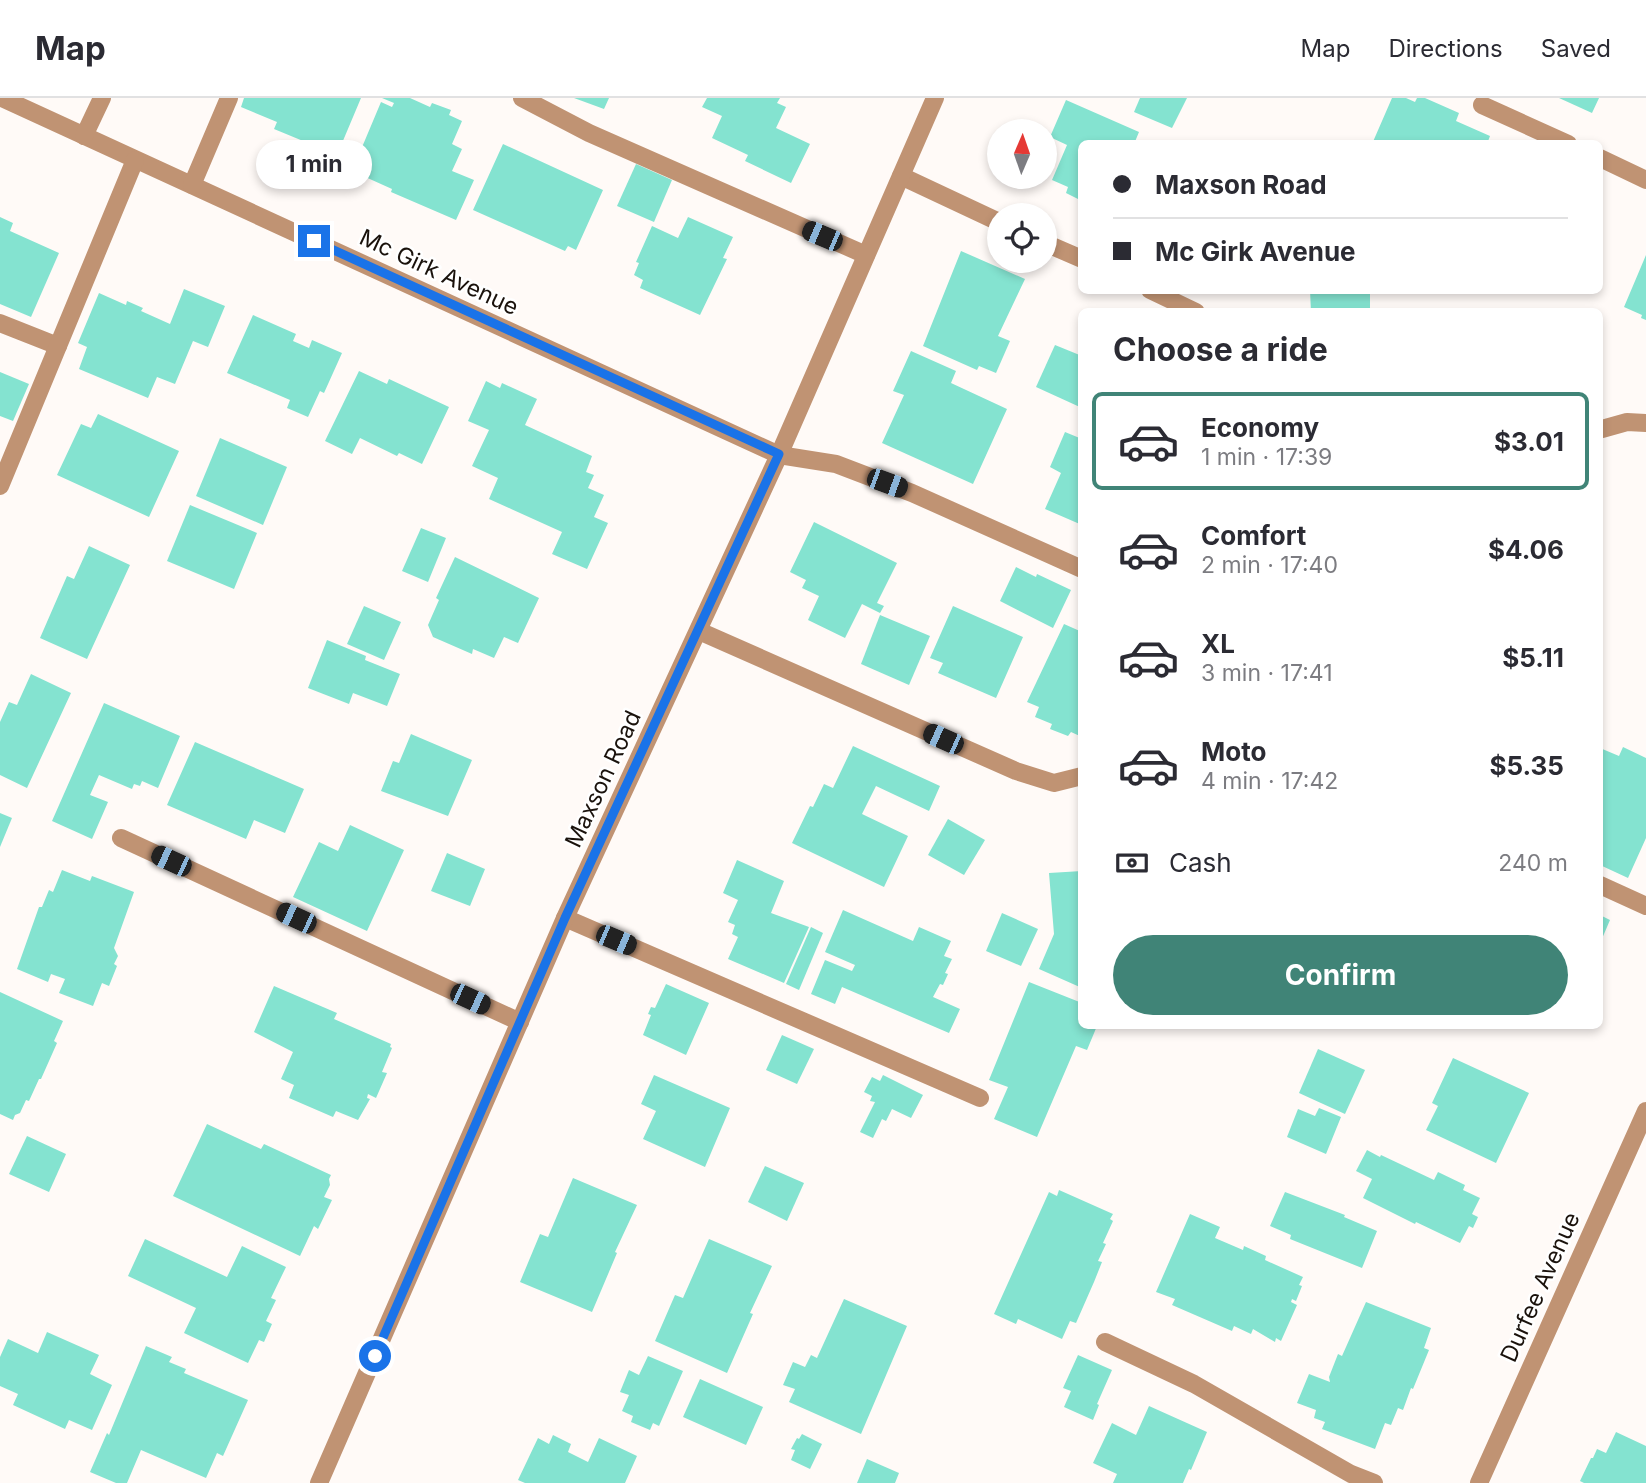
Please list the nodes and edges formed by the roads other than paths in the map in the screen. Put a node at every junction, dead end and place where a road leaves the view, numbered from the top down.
1 (2, 98) edge
2 (102, 98) edge
3 (229, 98) edge
4 (522, 98) edge
5 (936, 98) edge
6 (1482, 104) dead end
7 (84, 136) junction
8 (1559, 140) edge
9 (135, 159) junction
10 (1603, 159) edge
11 (901, 176) junction
12 (1646, 180) edge
13 (192, 185) junction
14 (987, 216) edge
15 (1057, 248) edge
16 (866, 255) junction
17 (1078, 257) edge
18 (1158, 294) edge
19 (1188, 308) edge
20 (0, 323) edge
21 (58, 346) junction
22 (1646, 423) edge
23 (1603, 429) edge
24 (779, 454) junction
25 (0, 485) edge
26 (1078, 567) edge
27 (699, 631) junction
28 (1078, 777) edge
29 (121, 838) dead end
30 (1603, 886) edge
31 (1646, 906) edge
32 (565, 918) junction
33 (520, 1022) junction
34 (981, 1098) dead end
35 (1646, 1111) edge
36 (1105, 1342) dead end
37 (319, 1483) edge
38 (1374, 1483) edge
39 (1479, 1483) edge

1 - 7 street, Mc Girk Avenue
2 - 7 street
3 - 13 street
4 - 16 street
5 - 11 street, Maxson Road
6 - 8 street
7 - 9 street, Mc Girk Avenue
9 - 13 street, Mc Girk Avenue
9 - 21 street
10 - 12 street
11 - 14 street
11 - 16 street, Maxson Road
13 - 24 street, Mc Girk Avenue
15 - 17 street
16 - 24 street, Maxson Road
18 - 19 street
20 - 21 street
21 - 25 street
22 - 23 street
24 - 26 street, Mc Girk Avenue
24 - 27 street, Maxson Road
27 - 28 street
27 - 32 street, Maxson Road
29 - 33 street
30 - 31 street
32 - 33 street, Maxson Road
32 - 34 street
33 - 37 street, Maxson Road
35 - 39 street, Durfee Avenue
36 - 38 street

